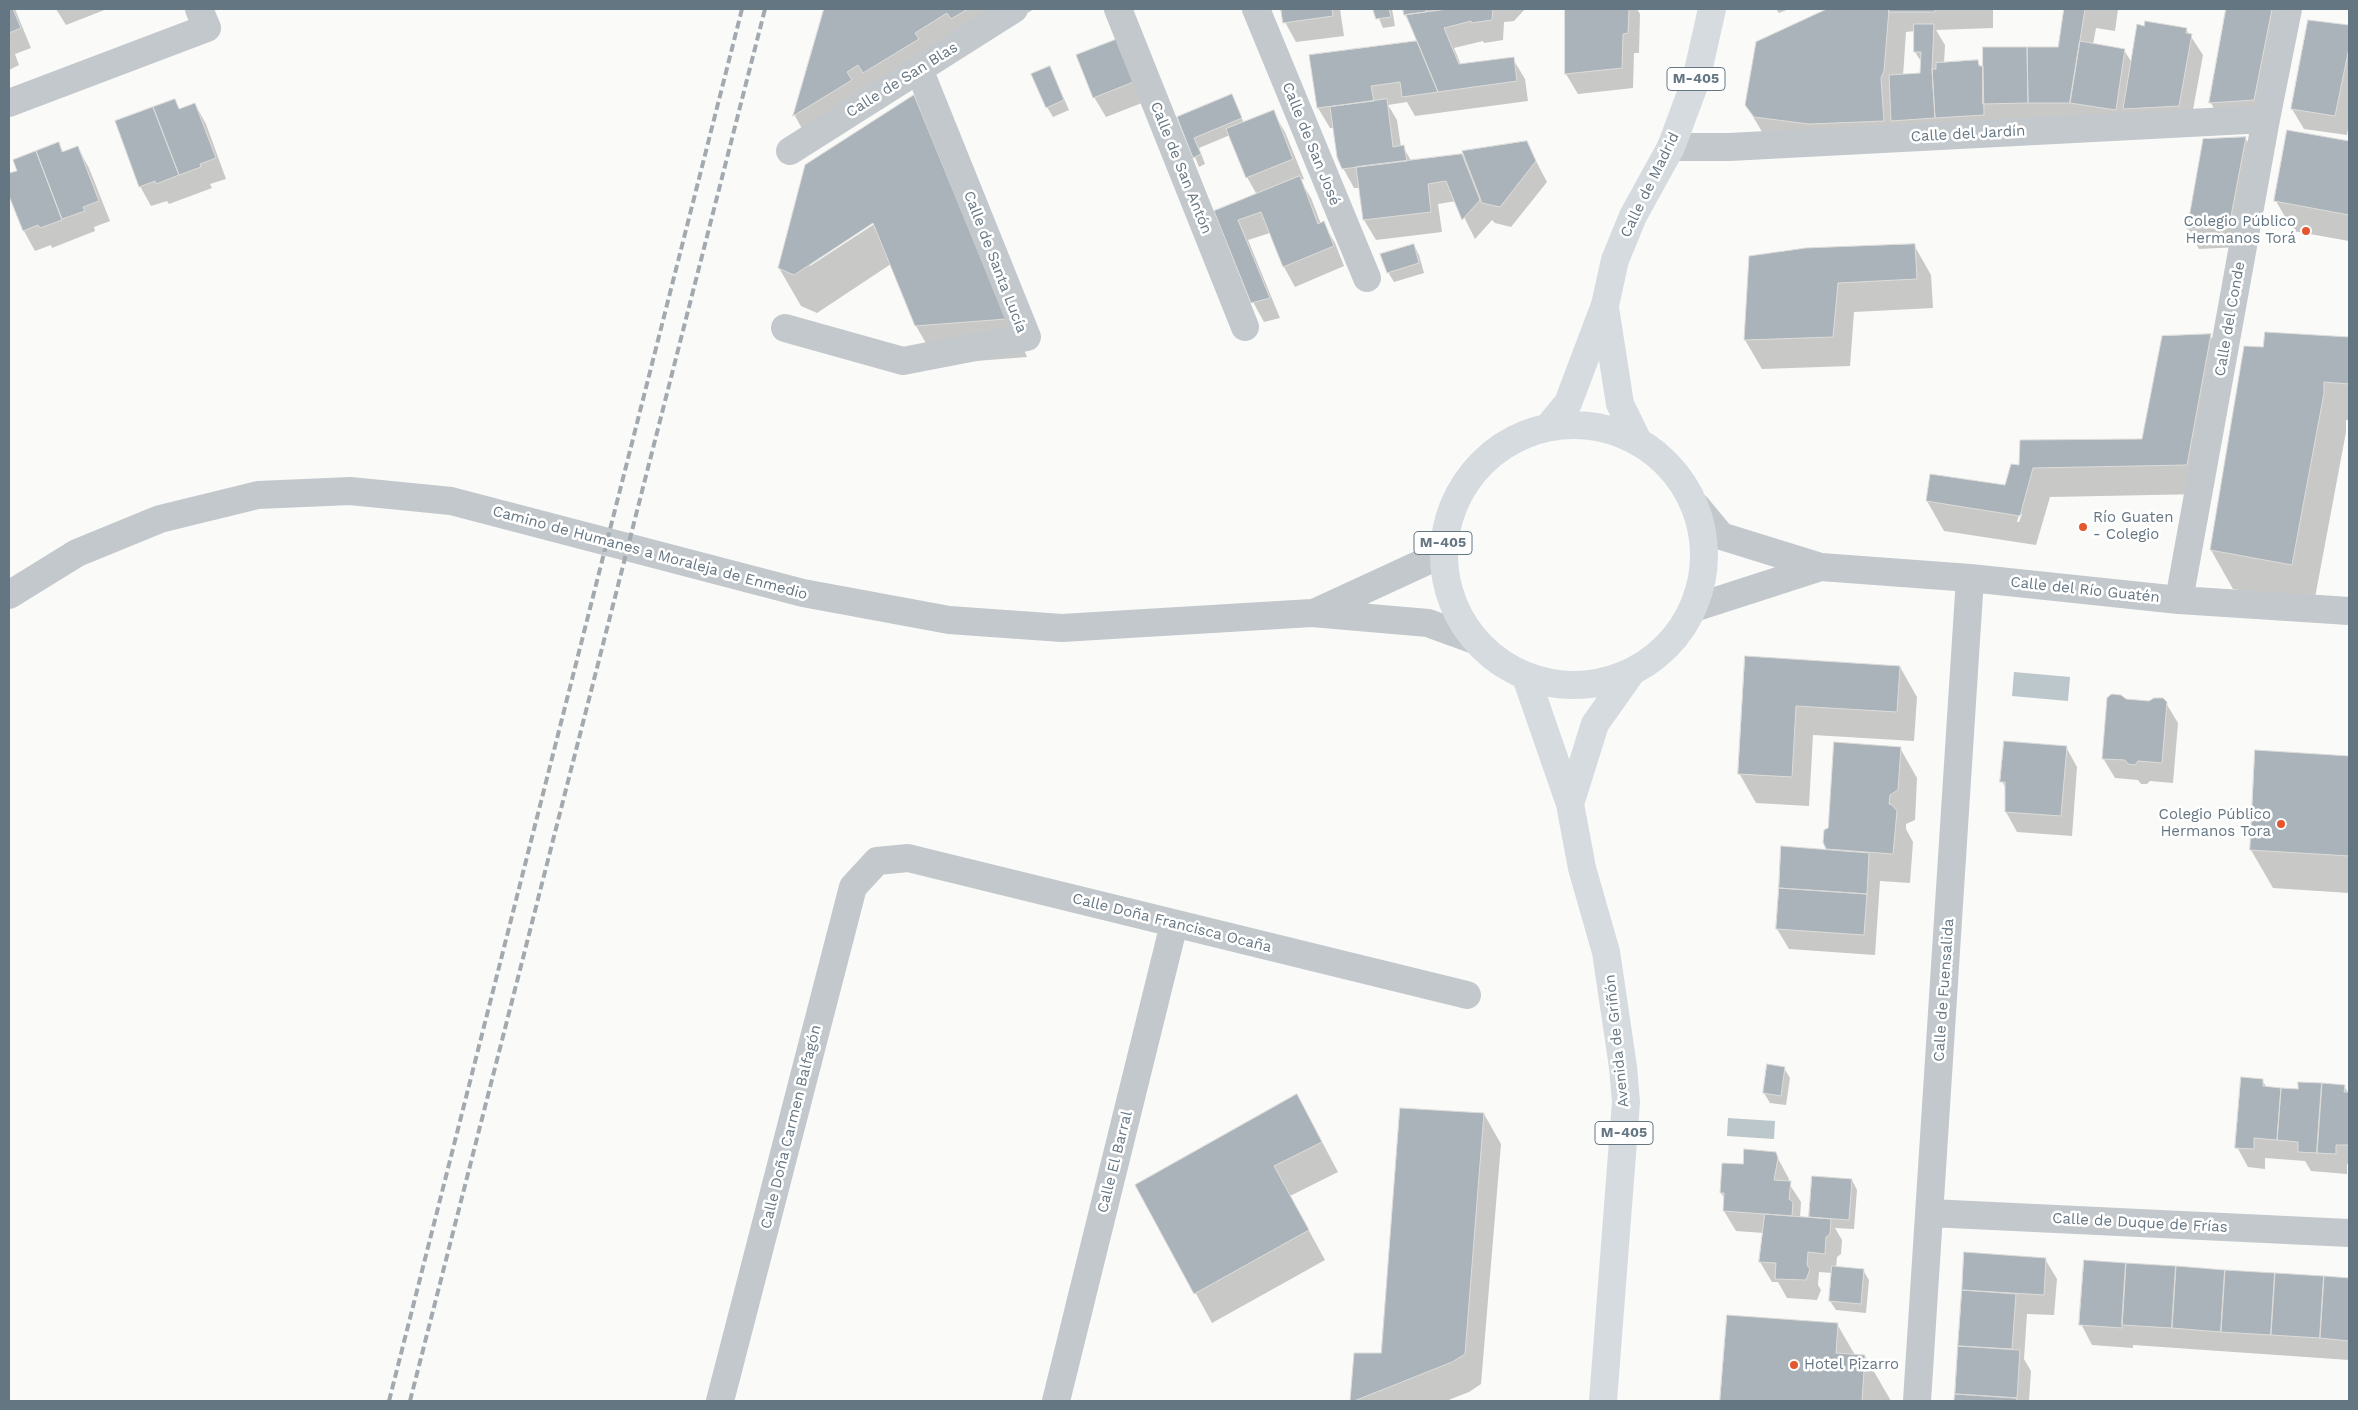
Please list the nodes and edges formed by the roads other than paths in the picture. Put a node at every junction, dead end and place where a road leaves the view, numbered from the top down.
1 (1014, 9) edge
2 (1118, 9) edge
3 (1256, 9) edge
4 (1712, 9) edge
5 (2288, 9) edge
6 (203, 18) edge
7 (919, 69) junction
8 (9, 103) edge
9 (2266, 119) junction
10 (1671, 147) junction
11 (790, 151) dead end
12 (1367, 278) dead end
13 (1605, 305) junction
14 (1245, 327) dead end
15 (785, 328) dead end
16 (1549, 426) junction
17 (1637, 439) junction
18 (1697, 507) junction
19 (1442, 554) junction
20 (1821, 567) junction
21 (1970, 578) junction
22 (9, 595) edge
23 (2179, 600) junction
24 (1694, 608) junction
25 (2349, 611) edge
26 (1312, 613) junction
27 (1472, 639) junction
28 (1631, 673) junction
29 (1526, 677) junction
30 (1570, 804) junction
31 (877, 861) joint
32 (1174, 924) junction
33 (1467, 995) dead end
34 (1930, 1213) junction
35 (2349, 1233) edge
36 (720, 1401) edge
37 (1056, 1401) edge
38 (1604, 1401) edge
39 (1917, 1401) edge

1 - 7 street, Calle de San Blas
2 - 14 street, Calle de San Antón
3 - 12 street, Calle de San José
4 - 10 main road, Calle de Madrid / M-405
5 - 9 street, Calle del Conde
6 - 8 street
7 - 11 street, Calle de San Blas
7 - 15 street, Calle de Santa Lucía
9 - 10 street, Calle del Jardín
9 - 23 street, Calle del Conde
10 - 13 main road, Calle de Madrid / M-405
13 - 16 main road, Calle de Madrid / M-405
13 - 17 main road, Calle de Madrid / M-405
16 - 17 main road, M-405
16 - 19 main road, M-405
17 - 18 main road, M-405
18 - 20 street
18 - 24 main road, M-405
19 - 26 street, Camino de Humanes a Moraleja de Enmedio
19 - 27 main road, M-405
20 - 21 street, Calle del Río Guatén
20 - 24 street
21 - 23 street, Calle del Río Guatén
21 - 34 street, Calle de Fuensalida
22 - 26 street, Camino de Humanes a Moraleja de Enmedio
23 - 25 street, Calle del Río Guatén
24 - 28 main road, M-405
26 - 27 street, Camino de Humanes a Moraleja de Enmedio
27 - 29 main road, M-405
28 - 29 main road, M-405
28 - 30 main road, Avenida de Griñón / M-405
29 - 30 main road, Avenida de Griñón / M-405
30 - 38 main road, Avenida de Griñón / M-405
31 - 32 street, Calle Doña Francisca Ocaña
31 - 36 street, Calle Doña Carmen Balfagón
32 - 33 street, Calle Doña Francisca Ocaña
32 - 37 street, Calle El Barral
34 - 35 street, Calle de Duque de Frías
34 - 39 street, Calle de Fuensalida

